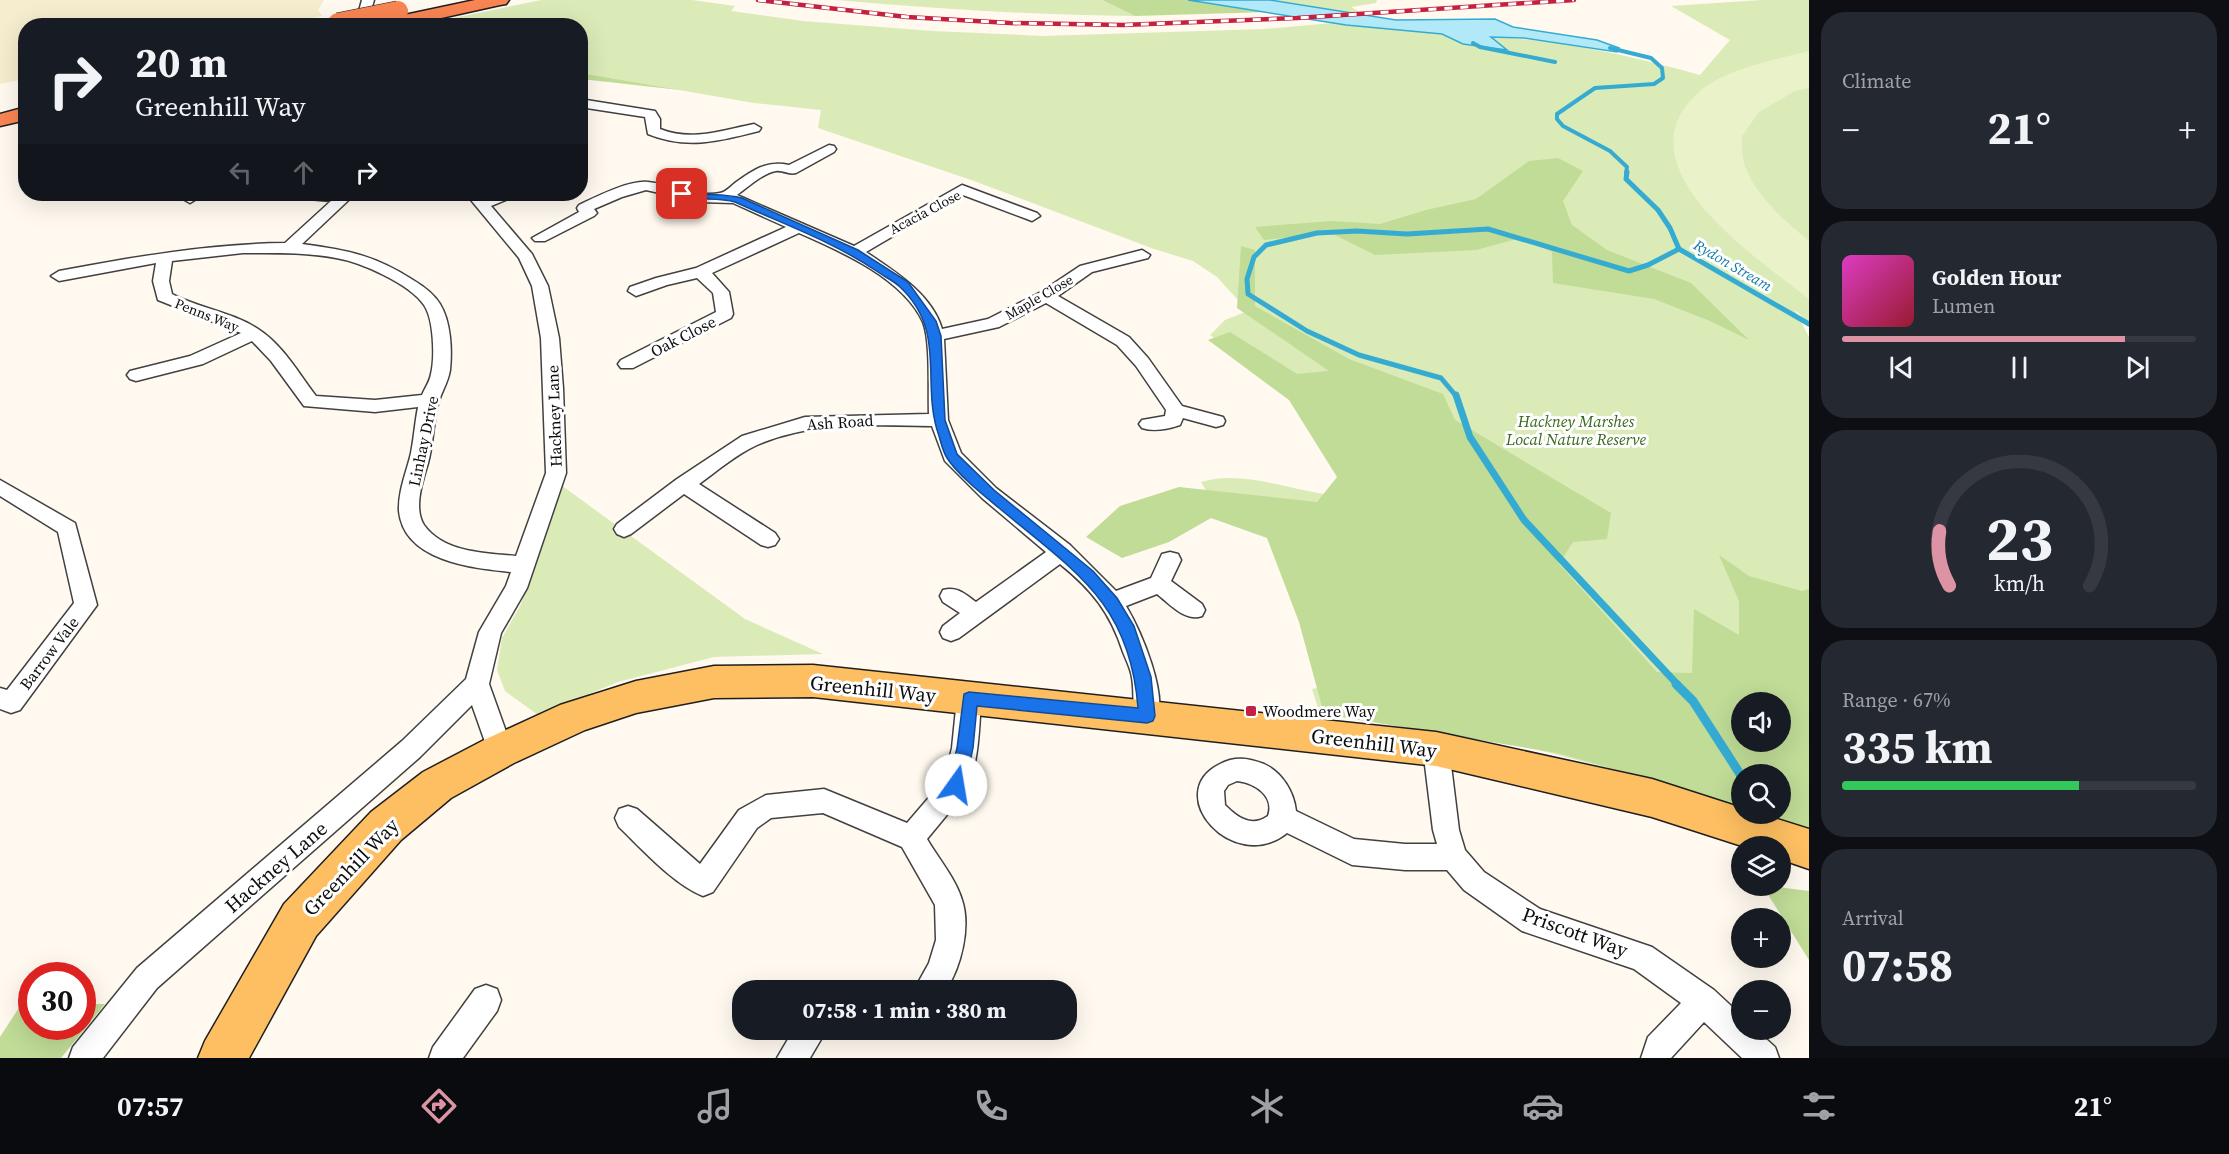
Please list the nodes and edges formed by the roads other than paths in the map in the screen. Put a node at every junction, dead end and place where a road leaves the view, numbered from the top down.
1 (368, 0) edge
2 (456, 0) edge
3 (500, 0) edge
4 (399, 16) junction
5 (372, 18) edge
6 (382, 18) edge
7 (395, 18) edge
8 (18, 99) edge
9 (0, 104) edge
10 (588, 104) edge
11 (18, 109) edge
12 (0, 114) edge
13 (18, 115) edge
14 (0, 120) edge
15 (754, 128) dead end
16 (829, 148) dead end
17 (726, 197) junction
18 (341, 201) edge
19 (479, 201) edge
20 (1032, 216) dead end
21 (798, 227) junction
22 (540, 238) dead end
23 (289, 248) junction
24 (855, 252) junction
25 (1142, 255) dead end
26 (165, 257) junction
27 (701, 272) junction
28 (58, 276) dead end
29 (636, 291) dead end
30 (1047, 296) junction
31 (253, 334) junction
32 (935, 336) junction
33 (627, 364) dead end
34 (136, 375) dead end
35 (429, 400) junction
36 (1175, 410) junction
37 (939, 420) junction
38 (1216, 421) dead end
39 (1149, 424) dead end
40 (684, 484) junction
41 (0, 487) edge
42 (624, 529) dead end
43 (768, 539) dead end
44 (1062, 551) junction
45 (1170, 560) dead end
46 (524, 565) junction
47 (1159, 584) junction
48 (951, 596) dead end
49 (1112, 602) junction
50 (1194, 609) dead end
51 (976, 613) junction
52 (951, 632) dead end
53 (477, 684) junction
54 (0, 698) edge
55 (969, 699) junction
56 (1147, 716) junction
57 (1436, 749) junction
58 (500, 751) junction
59 (628, 818) dead end
60 (1283, 818) dead end
61 (911, 838) junction
62 (1809, 849) edge
63 (1454, 857) junction
64 (936, 980) edge
65 (486, 1000) dead end
66 (1703, 1001) junction
67 (804, 1040) edge
68 (84, 1058) edge
69 (222, 1058) edge
70 (444, 1058) edge
71 (792, 1058) edge
72 (1656, 1058) edge
73 (1764, 1058) edge

1 - 5 street
2 - 4 highway
3 - 4 highway
4 - 6 highway, bridge
4 - 7 highway
8 - 9 highway
10 - 15 street
11 - 12 highway
13 - 14 highway
16 - 17 street
17 - 21 street
17 - 22 street
18 - 23 street
19 - 46 street, Hackney Lane
20 - 24 street, Acacia Close
21 - 24 street
21 - 27 street
23 - 26 street, Linhay Drive
23 - 35 street, Linhay Drive
24 - 32 street
25 - 30 street, Maple Close
26 - 28 street, Linhay Drive
26 - 31 street, Penns Way
27 - 29 street
27 - 33 street, Oak Close
30 - 32 street, Maple Close
30 - 36 street
31 - 34 street, Penns Way
31 - 35 street, Penns Way
32 - 37 street
35 - 46 street, Linhay Drive
36 - 38 street
36 - 39 street
37 - 40 street, Ash Road
37 - 44 street
40 - 42 street, Ash Road
40 - 43 street
41 - 54 street, Barrow Vale
44 - 49 street
44 - 51 street
45 - 47 street
46 - 53 street, Hackney Lane
47 - 49 street
47 - 50 street
48 - 51 street
49 - 56 street
51 - 52 street
53 - 58 street
53 - 68 street, Hackney Lane
55 - 56 main road, Greenhill Way
55 - 58 main road, Greenhill Way
55 - 61 street
56 - 57 main road, Greenhill Way
57 - 62 main road, Greenhill Way
57 - 63 street, Priscott Way
58 - 69 main road, Greenhill Way
59 - 61 street
60 - 63 street
61 - 64 street
63 - 66 street, Priscott Way
65 - 70 street
66 - 72 street
66 - 73 street, Priscott Way
67 - 71 street

